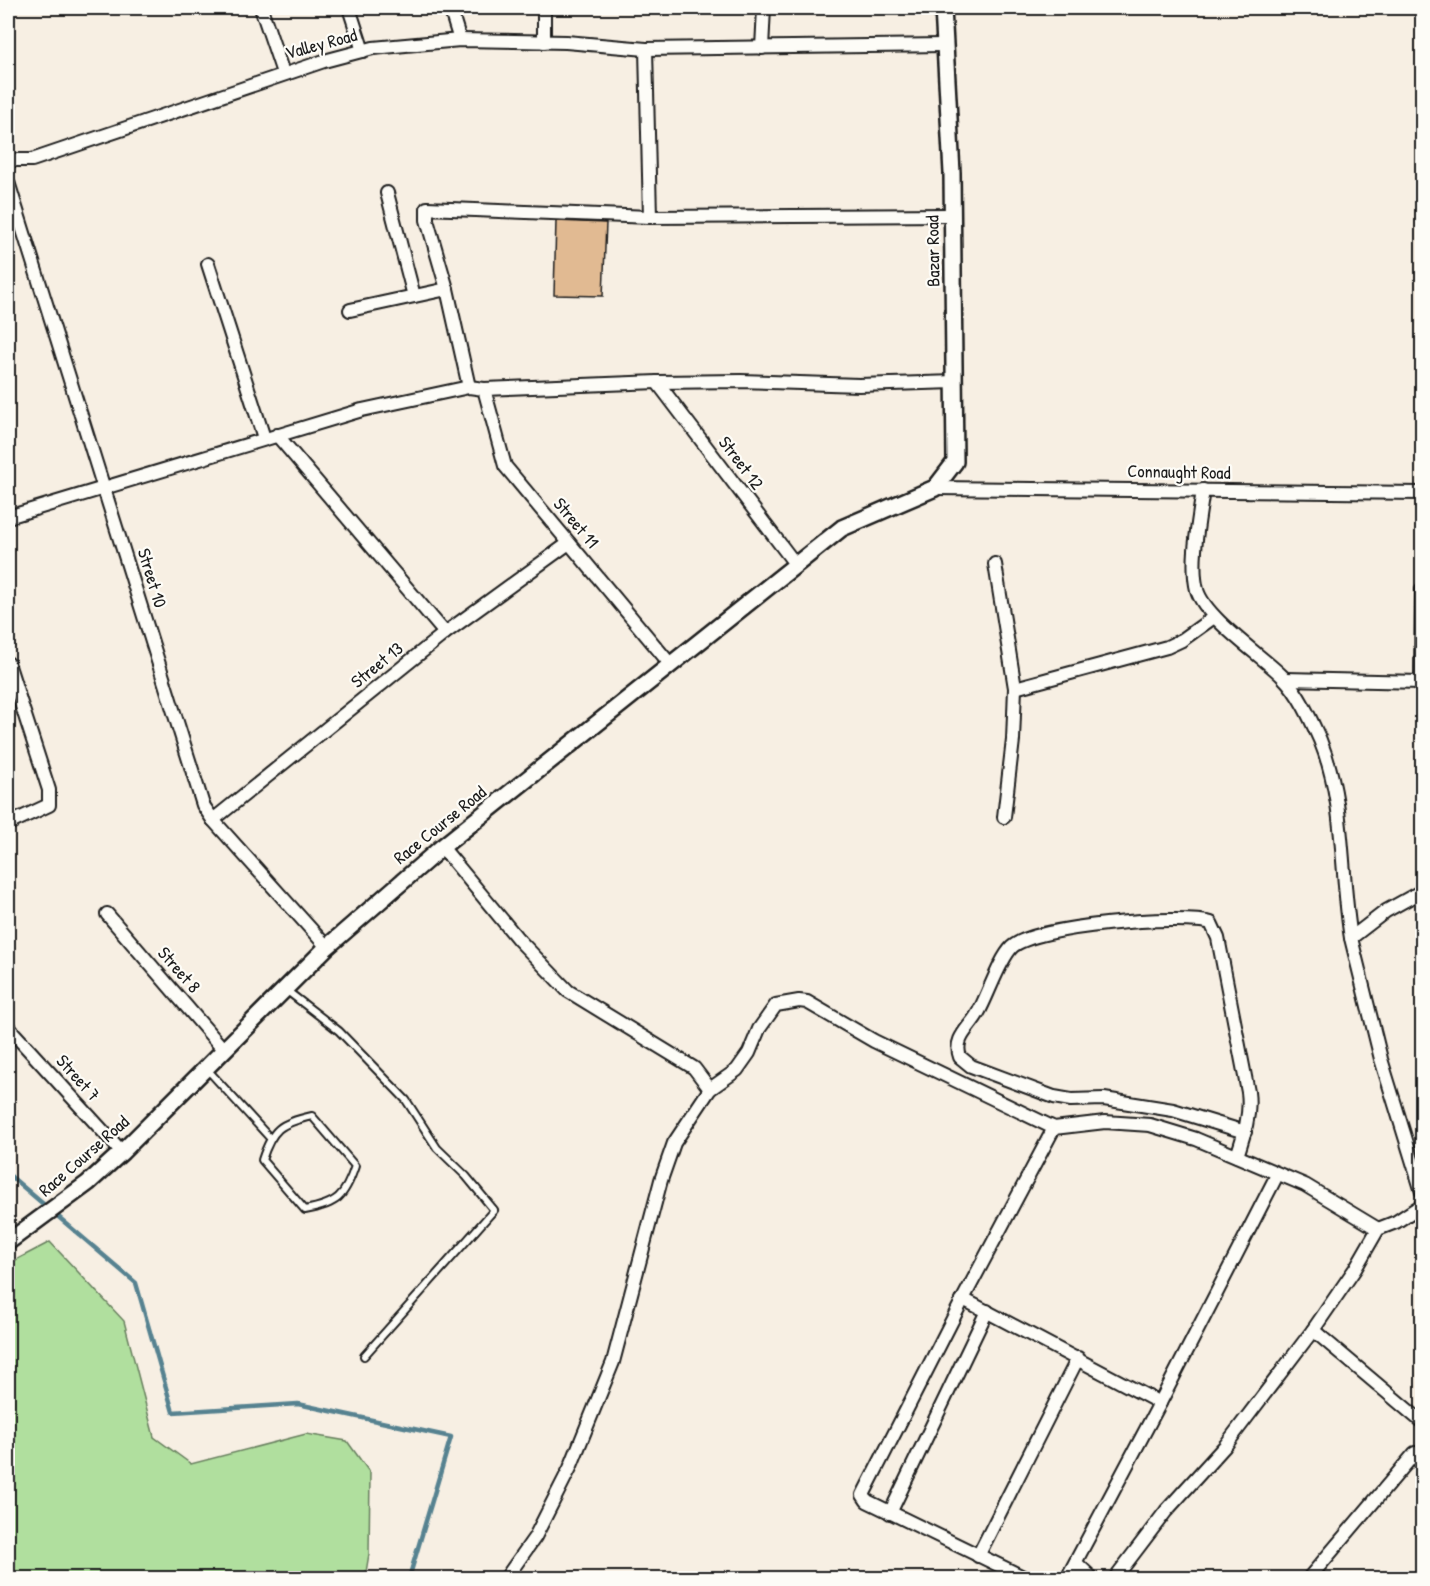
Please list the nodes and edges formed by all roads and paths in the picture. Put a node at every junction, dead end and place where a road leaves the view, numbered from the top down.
1 (261, 8) edge
2 (349, 8) edge
3 (450, 8) edge
4 (544, 8) edge
5 (765, 8) edge
6 (943, 8) edge
7 (460, 40) junction
8 (544, 42) junction
9 (945, 45) junction
10 (762, 48) junction
11 (646, 49) junction
12 (363, 51) junction
13 (283, 73) junction
14 (8, 160) edge
15 (8, 182) edge
16 (387, 193) dead end
17 (952, 214) junction
18 (650, 217) junction
19 (208, 264) dead end
20 (447, 289) junction
21 (414, 296) junction
22 (350, 310) dead end
23 (657, 382) junction
24 (955, 382) junction
25 (469, 387) junction
26 (484, 389) junction
27 (277, 435) junction
28 (264, 438) junction
29 (104, 487) junction
30 (935, 488) junction
31 (1203, 490) junction
32 (1422, 493) edge
33 (8, 517) edge
34 (569, 543) junction
35 (995, 564) dead end
36 (796, 565) junction
37 (1422, 589) edge
38 (1214, 617) junction
39 (445, 633) junction
40 (8, 663) edge
41 (671, 665) junction
42 (1285, 679) junction
43 (1421, 682) edge
44 (1015, 688) junction
45 (1004, 817) dead end
46 (213, 820) junction
47 (8, 824) edge
48 (441, 847) junction
49 (1422, 891) edge
50 (107, 914) dead end
51 (1351, 938) junction
52 (327, 947) junction
53 (285, 990) junction
54 (8, 1027) edge
55 (223, 1049) junction
56 (206, 1067) junction
57 (710, 1089) junction
58 (1054, 1128) junction
59 (1245, 1132) junction
60 (269, 1137) junction
61 (122, 1152) junction
62 (1237, 1156) junction
63 (1277, 1174) junction
64 (1422, 1192) edge
65 (1422, 1205) edge
66 (1378, 1229) junction
67 (8, 1242) edge
68 (963, 1299) junction
69 (987, 1311) junction
70 (1313, 1330) junction
71 (364, 1356) dead end
72 (1078, 1358) junction
73 (1160, 1403) junction
74 (1422, 1422) edge
75 (1415, 1453) dead end
76 (890, 1513) junction
77 (978, 1557) junction
78 (1076, 1563) junction
79 (1011, 1576) edge
80 (506, 1578) edge
81 (1025, 1578) edge
82 (1067, 1578) edge
83 (1092, 1578) edge
84 (1114, 1578) edge
85 (1309, 1578) edge

1 - 13 street
2 - 12 street
3 - 7 street
4 - 8 street
5 - 10 street
6 - 9 street, Bazar Road
7 - 8 street, Valley Road
7 - 12 street, Valley Road
8 - 11 street, Valley Road
9 - 10 street, Valley Road
9 - 17 street, Bazar Road
10 - 11 street, Valley Road
11 - 18 street
12 - 13 street, Valley Road
13 - 14 street, Valley Road
15 - 29 street, Street 10
16 - 21 street
17 - 18 street
17 - 24 street, Bazar Road
18 - 20 street
19 - 28 street
20 - 21 street
20 - 25 street
21 - 22 street
23 - 24 street
23 - 26 street
23 - 36 street, Street 12
24 - 30 street, Bazar Road
25 - 26 street
25 - 27 street
26 - 34 street, Street 11
27 - 28 street
27 - 39 street
28 - 29 street
29 - 33 street
29 - 46 street, Street 10
30 - 31 street, Connaught Road
30 - 36 street, Race Course Road
31 - 32 street, Connaught Road
31 - 38 street
34 - 39 street, Street 13
34 - 41 street, Street 11
35 - 44 street
36 - 41 street, Race Course Road
37 - 43 street
38 - 42 street
38 - 44 street
39 - 46 street, Street 13
40 - 47 street
41 - 48 street, Race Course Road
42 - 43 street
42 - 51 street
44 - 45 street
46 - 52 street, Street 10
48 - 52 street, Race Course Road
48 - 57 street
49 - 51 street
50 - 55 street, Street 8
51 - 64 street
52 - 53 street, Race Course Road
53 - 55 street, Race Course Road
53 - 71 lane
54 - 61 street, Street 7
55 - 56 street, Race Course Road
56 - 60 lane
56 - 61 street, Race Course Road
57 - 58 street
57 - 80 street
58 - 62 street
58 - 68 street
59 - 59 street
59 - 62 street
60 - 60 lane
61 - 67 street, Race Course Road
62 - 63 street
63 - 66 street
63 - 73 street
65 - 66 street
66 - 70 street
68 - 69 street
68 - 76 street
69 - 72 street
69 - 76 street
70 - 74 street
70 - 84 street
72 - 73 street
72 - 77 street
73 - 78 street
75 - 85 street
76 - 77 street
77 - 79 street
78 - 82 street
78 - 83 street
79 - 81 street

